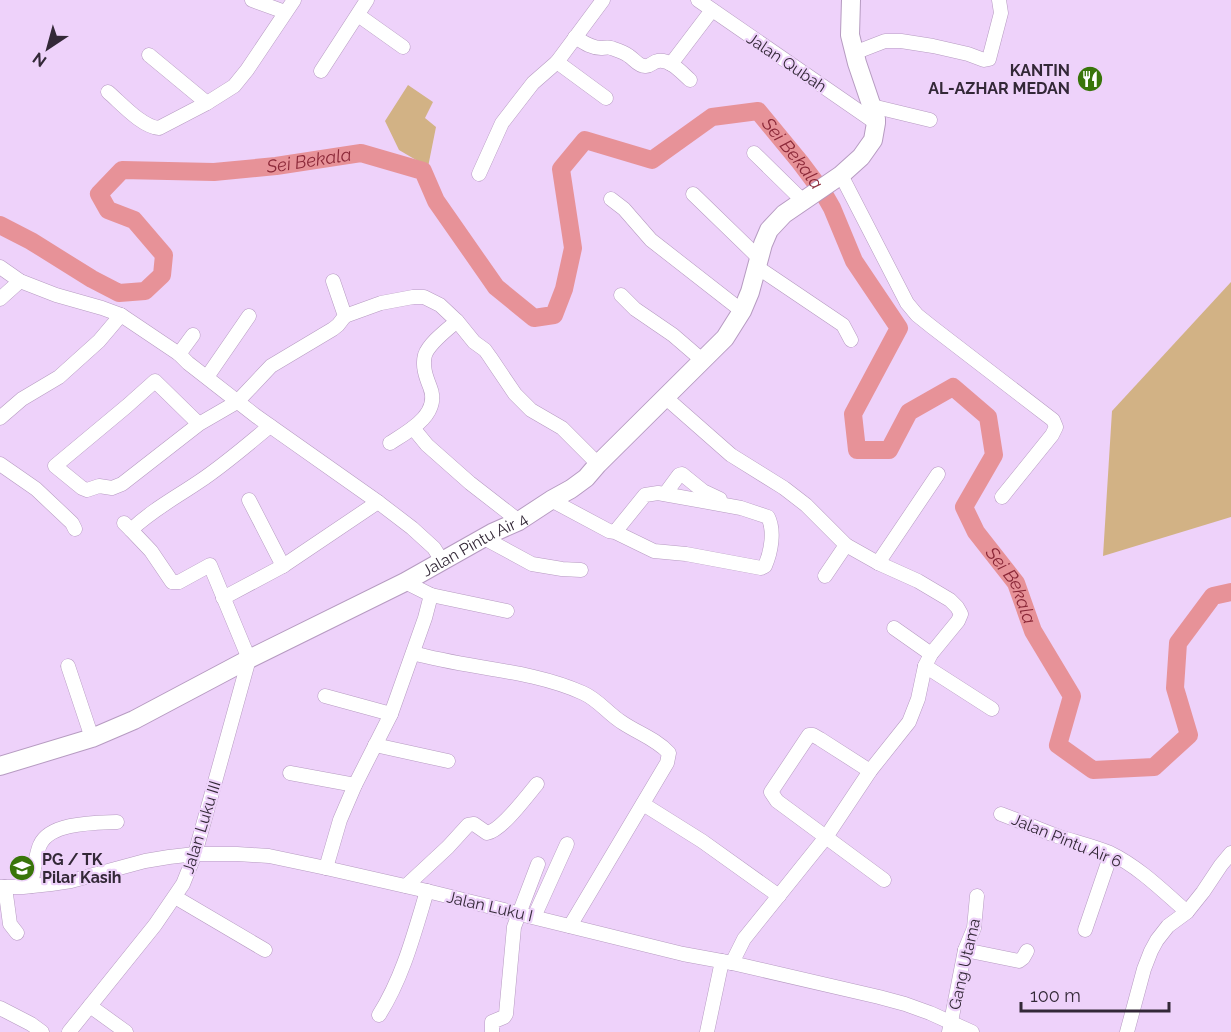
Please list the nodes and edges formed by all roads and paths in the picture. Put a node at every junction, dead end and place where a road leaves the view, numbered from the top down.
1 (252, 0) edge
2 (294, 0) edge
3 (367, 0) edge
4 (603, 0) edge
5 (698, 0) edge
6 (851, 0) edge
7 (999, 0) edge
8 (712, 10) junction
9 (285, 12) junction
10 (358, 15) junction
11 (575, 37) junction
12 (403, 47) dead end
13 (854, 53) junction
14 (149, 55) dead end
15 (557, 62) junction
16 (671, 64) junction
17 (321, 71) dead end
18 (690, 80) dead end
19 (108, 92) dead end
20 (606, 98) dead end
21 (207, 103) junction
22 (874, 115) junction
23 (930, 120) dead end
24 (754, 153) dead end
25 (479, 174) dead end
26 (836, 179) junction
27 (693, 194) dead end
28 (611, 199) dead end
29 (804, 199) junction
30 (758, 262) junction
31 (0, 267) edge
32 (20, 281) junction
33 (333, 281) dead end
34 (621, 296) dead end
35 (0, 299) edge
36 (742, 311) junction
37 (121, 315) junction
38 (345, 315) junction
39 (249, 316) dead end
40 (457, 321) junction
41 (193, 335) dead end
42 (851, 340) dead end
43 (178, 354) junction
44 (702, 360) junction
45 (207, 377) junction
46 (665, 397) junction
47 (237, 402) junction
48 (0, 418) edge
49 (199, 424) junction
50 (270, 426) junction
51 (413, 428) junction
52 (390, 443) dead end
53 (0, 464) edge
54 (598, 464) junction
55 (938, 474) dead end
56 (665, 494) junction
57 (1002, 497) dead end
58 (249, 500) dead end
59 (551, 500) junction
60 (378, 502) junction
61 (741, 508) junction
62 (519, 521) junction
63 (75, 529) dead end
64 (615, 532) junction
65 (484, 538) junction
66 (846, 545) junction
67 (442, 561) junction
68 (878, 563) junction
69 (283, 566) junction
70 (581, 570) dead end
71 (825, 576) dead end
72 (405, 582) junction
73 (431, 595) junction
74 (223, 598) junction
75 (507, 611) dead end
76 (894, 628) dead end
77 (413, 653) junction
78 (249, 659) junction
79 (928, 660) junction
80 (68, 666) dead end
81 (325, 696) dead end
82 (992, 709) dead end
83 (391, 714) junction
84 (92, 738) junction
85 (375, 745) junction
86 (448, 761) dead end
87 (0, 766) edge
88 (870, 771) junction
89 (290, 773) dead end
90 (537, 784) dead end
91 (355, 785) junction
92 (643, 804) junction
93 (1001, 814) dead end
94 (117, 822) dead end
95 (826, 837) junction
96 (567, 844) dead end
97 (1231, 853) edge
98 (195, 854) junction
99 (1111, 854) junction
100 (538, 864) dead end
101 (326, 868) junction
102 (884, 880) dead end
103 (31, 886) junction
104 (406, 886) junction
105 (3, 887) edge
106 (427, 891) junction
107 (779, 896) junction
108 (977, 896) dead end
109 (175, 897) junction
110 (1187, 912) junction
111 (519, 914) junction
112 (534, 917) junction
113 (570, 926) junction
114 (1085, 930) dead end
115 (17, 933) dead end
116 (265, 950) dead end
117 (965, 950) junction
118 (1027, 951) dead end
119 (727, 962) junction
120 (90, 1006) junction
121 (0, 1008) edge
122 (379, 1015) dead end
123 (949, 1027) edge
124 (42, 1032) edge
125 (69, 1032) edge
126 (126, 1032) edge
127 (492, 1032) edge
128 (708, 1032) edge
129 (972, 1032) edge
130 (1127, 1032) edge

1 - 9 street
2 - 9 street
3 - 10 street
4 - 11 street
5 - 8 street, Jalan Qubah
6 - 13 main road
7 - 13 street
8 - 16 street
8 - 22 street, Jalan Qubah
9 - 21 street
10 - 12 street
10 - 17 street
11 - 15 street
11 - 16 street
13 - 22 main road
14 - 21 street
15 - 20 street
15 - 25 street
16 - 18 street
19 - 21 street
22 - 23 street
22 - 26 main road, Jalan Pintu Air 4
24 - 29 street
26 - 29 main road, Jalan Pintu Air 4
26 - 57 street
27 - 30 street
28 - 36 street
29 - 30 main road, Jalan Pintu Air 4
30 - 36 main road, Jalan Pintu Air 4
30 - 42 street
31 - 32 street
32 - 35 street
32 - 37 street
33 - 38 street
34 - 44 street
36 - 44 main road, Jalan Pintu Air 4
37 - 43 street
37 - 48 street
38 - 40 street
38 - 47 street
39 - 45 street
40 - 51 street
40 - 54 street
41 - 43 street
43 - 45 street
44 - 46 main road, Jalan Pintu Air 4
45 - 47 street
46 - 54 main road, Jalan Pintu Air 4
46 - 66 street
47 - 49 street
47 - 50 street
49 - 49 street
50 - 60 street
50 - 74 street
51 - 52 street
51 - 62 street
53 - 63 street
54 - 59 main road, Jalan Pintu Air 4
55 - 68 street
56 - 61 street
56 - 61 street
56 - 64 street
58 - 69 street
59 - 62 main road, Jalan Pintu Air 4
59 - 64 street
60 - 67 street
60 - 69 street
61 - 64 street
62 - 65 main road, Jalan Pintu Air 4
65 - 67 main road, Jalan Pintu Air 4
65 - 70 street
66 - 68 street
66 - 71 street
67 - 72 main road, Jalan Pintu Air 4
68 - 79 street
69 - 74 street
72 - 73 street
72 - 78 main road, Jalan Pintu Air 4
73 - 75 street
73 - 77 street
74 - 78 street
76 - 79 street
77 - 83 street
77 - 92 street
78 - 84 main road, Jalan Pintu Air 4
78 - 98 street, Jalan Luku III
79 - 82 street
79 - 88 street
80 - 84 street
81 - 83 street
83 - 85 street
84 - 87 main road, Jalan Pintu Air 4
85 - 86 street
85 - 91 street
88 - 95 street
88 - 95 street
89 - 91 street
90 - 104 street
91 - 101 street
92 - 107 street
92 - 113 street
93 - 99 street, Jalan Pintu Air 6
94 - 103 street
95 - 102 street
95 - 107 street
96 - 112 street
97 - 110 street
98 - 101 street, Jalan Luku I
98 - 103 street, Jalan Luku I
98 - 109 street, Jalan Luku III
99 - 110 street, Jalan Pintu Air 6
99 - 114 street
100 - 111 street
101 - 104 street, Jalan Luku I
103 - 105 street, Jalan Luku I
104 - 106 street, Jalan Luku I
105 - 115 street
106 - 111 street, Jalan Luku I
106 - 122 street
107 - 119 street
108 - 117 street, Gang Utama
109 - 116 street
109 - 120 street, Jalan Luku III
110 - 130 street
111 - 112 street, Jalan Luku I
111 - 127 street
112 - 113 street, Jalan Luku I
113 - 119 street, Jalan Luku I
117 - 118 street
117 - 123 street, Gang Utama
119 - 123 street, Jalan Luku I
119 - 128 street
120 - 125 street, Jalan Luku III
120 - 126 street
121 - 124 street
123 - 129 street, Jalan Luku I

